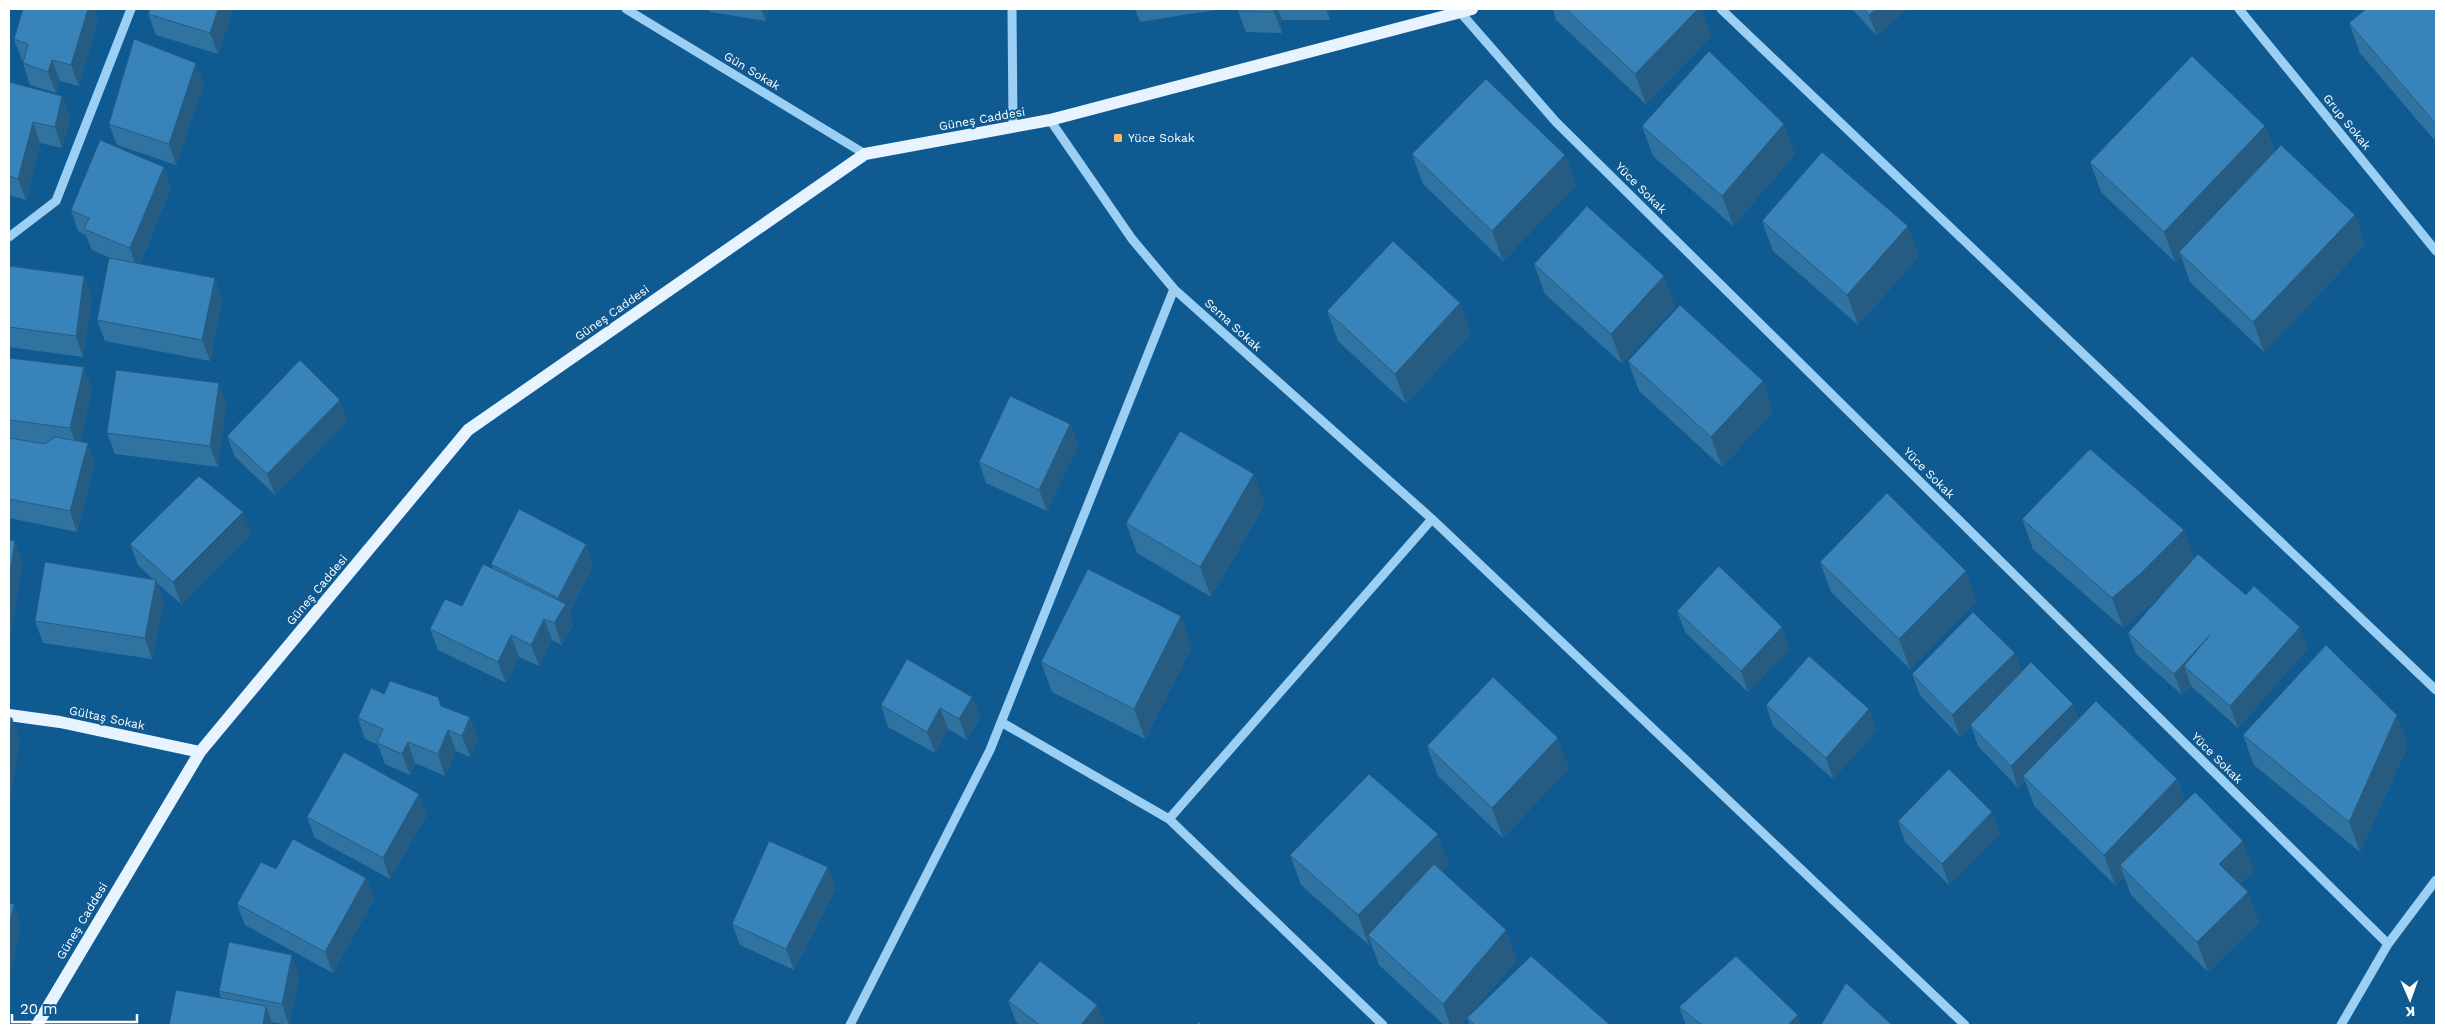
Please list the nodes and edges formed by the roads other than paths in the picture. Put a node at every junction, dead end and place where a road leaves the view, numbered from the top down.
1 (131, 9) edge
2 (626, 9) edge
3 (1012, 9) edge
4 (1722, 9) edge
5 (2239, 9) edge
6 (1466, 11) edge
7 (1050, 120) junction
8 (1013, 127) junction
9 (865, 154) junction
10 (9, 237) edge
11 (2436, 250) edge
12 (1174, 289) junction
13 (1432, 519) junction
14 (2436, 690) edge
15 (9, 715) edge
16 (1001, 722) junction
17 (200, 752) junction
18 (1169, 819) junction
19 (2436, 880) edge
20 (2388, 944) junction
21 (37, 1025) edge
22 (850, 1025) edge
23 (1383, 1025) edge
24 (1965, 1025) edge
25 (2341, 1025) edge

1 - 10 street
2 - 9 street, Gün Sokak
3 - 8 street
4 - 14 street
5 - 11 street, Grup Sokak
6 - 7 main road, Güneş Caddesi
6 - 20 street, Yüce Sokak
7 - 8 main road, Güneş Caddesi
7 - 12 street, Sema Sokak
8 - 9 main road, Güneş Caddesi
9 - 17 main road, Güneş Caddesi
12 - 13 street, Sema Sokak
12 - 16 street
13 - 18 street
13 - 24 street, Sema Sokak
15 - 17 main road, Gültaş Sokak
16 - 18 street
16 - 22 street
17 - 21 main road, Güneş Caddesi
18 - 23 street
19 - 20 street
20 - 25 street

